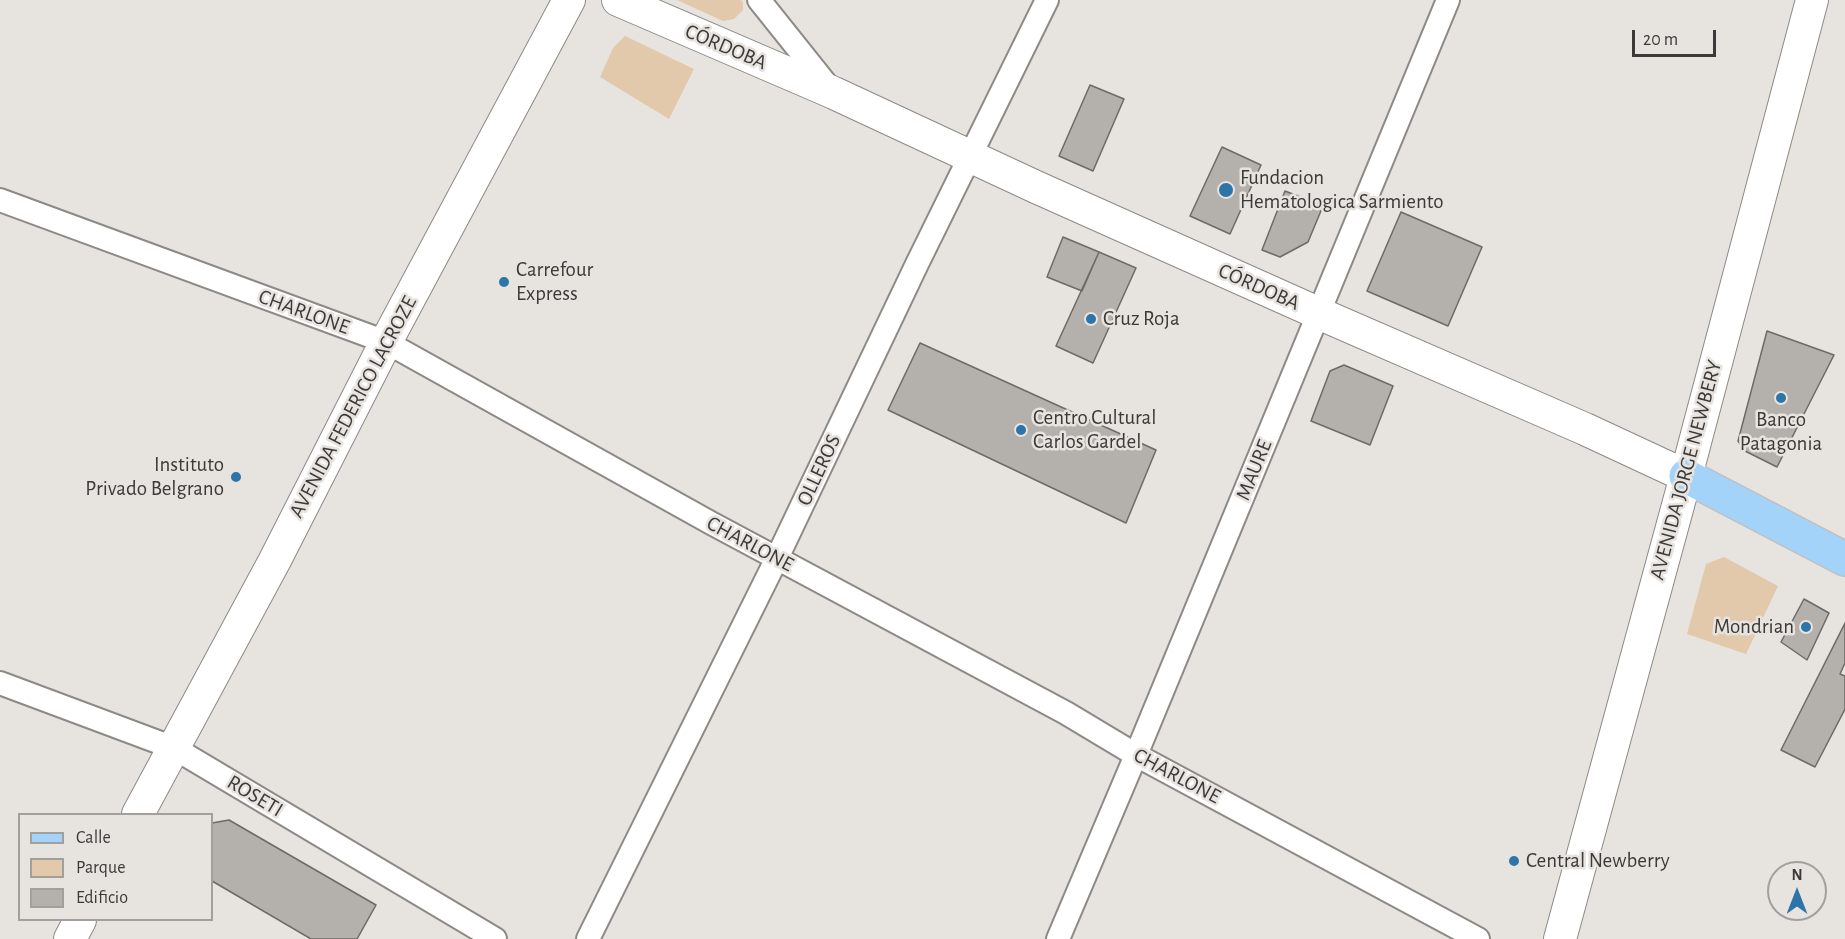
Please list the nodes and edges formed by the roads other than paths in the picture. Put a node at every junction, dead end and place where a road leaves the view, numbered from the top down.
1 (569, 0) edge
2 (618, 0) edge
3 (759, 0) edge
4 (1047, 0) edge
5 (1448, 0) edge
6 (1812, 0) edge
7 (834, 93) junction
8 (968, 157) junction
9 (0, 200) edge
10 (1318, 313) junction
11 (386, 342) junction
12 (1686, 476) junction
13 (777, 558) junction
14 (1845, 559) edge
15 (0, 683) edge
16 (174, 748) junction
17 (1136, 755) junction
18 (139, 813) edge
19 (80, 921) edge
20 (70, 939) edge
21 (495, 939) edge
22 (588, 939) edge
23 (1058, 939) edge
24 (1478, 939) edge
25 (1560, 939) edge

1 - 11 main road, AVENIDA FEDERICO LACROZE
2 - 7 main road, CÓRDOBA
3 - 7 street, CÓRDOBA
4 - 8 street, OLLEROS
5 - 10 street, MAURE
6 - 12 main road, AVENIDA JORGE NEWBERY
7 - 8 main road, CÓRDOBA
8 - 10 main road, CÓRDOBA
8 - 13 street, OLLEROS
9 - 11 street, CHARLONE
10 - 12 main road, CÓRDOBA
10 - 17 street, MAURE
11 - 13 street, CHARLONE
11 - 16 main road, AVENIDA FEDERICO LACROZE
12 - 14 main road
12 - 25 main road, AVENIDA JORGE NEWBERY
13 - 17 street, CHARLONE
13 - 22 street, OLLEROS
15 - 16 street, ROSETI
16 - 18 main road, AVENIDA FEDERICO LACROZE
16 - 21 street, ROSETI
17 - 23 street, MAURE
17 - 24 street, CHARLONE
19 - 20 main road

